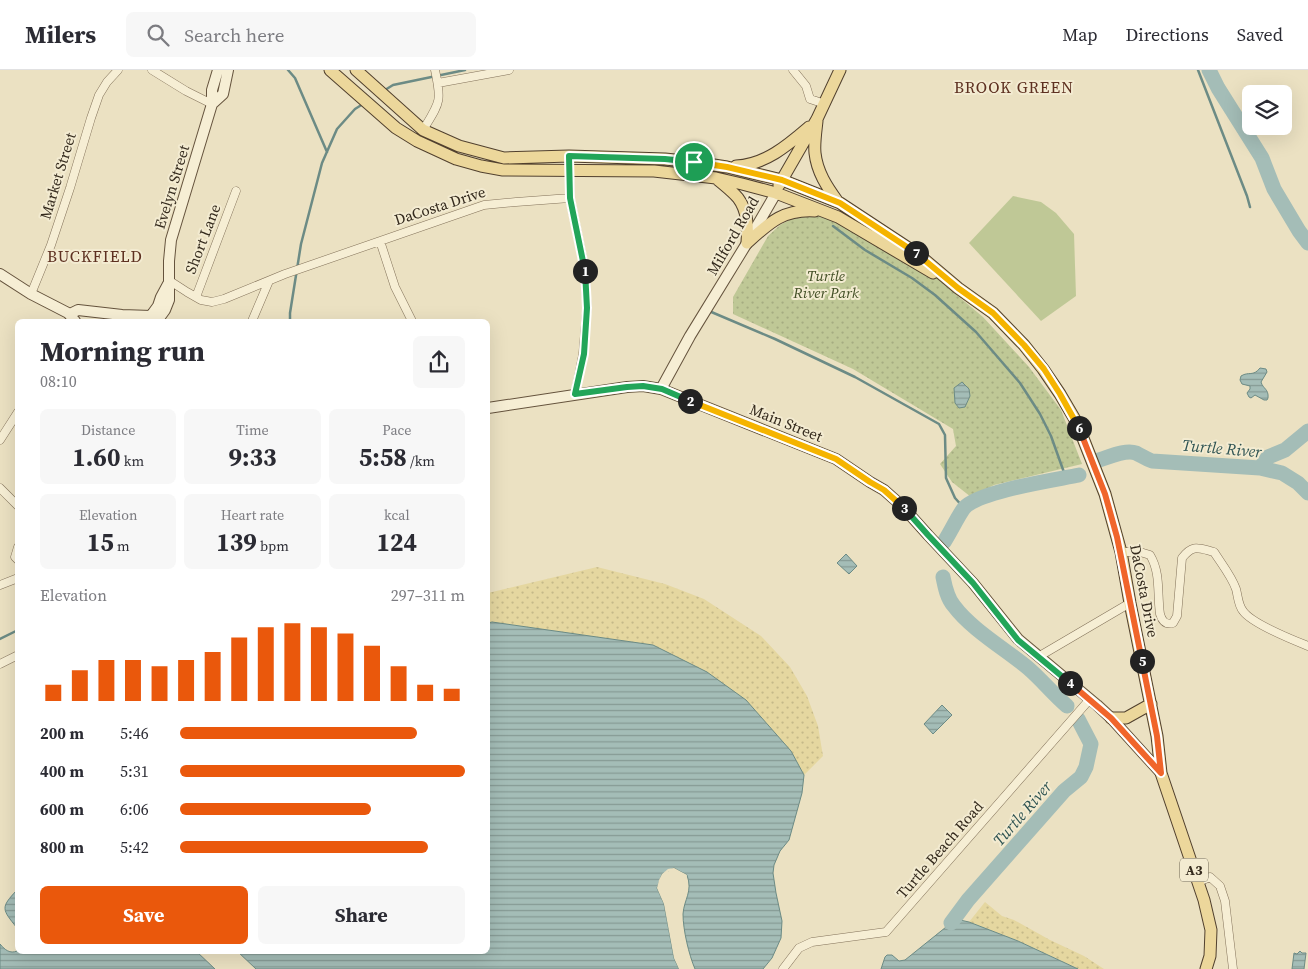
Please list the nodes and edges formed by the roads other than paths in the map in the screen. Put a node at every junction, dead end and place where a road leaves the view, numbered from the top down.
1 (118, 70) edge
2 (152, 70) edge
3 (218, 70) edge
4 (228, 70) edge
5 (330, 70) edge
6 (356, 70) edge
7 (508, 70) edge
8 (793, 70) edge
9 (840, 70) edge
10 (436, 77) edge
11 (212, 104) junction
12 (825, 104) junction
13 (817, 120) junction
14 (423, 130) junction
15 (569, 156) junction
16 (727, 167) junction
17 (569, 171) junction
18 (716, 178) junction
19 (782, 180) junction
20 (236, 190) dead end
21 (776, 193) junction
22 (570, 198) junction
23 (840, 203) junction
24 (838, 217) junction
25 (380, 241) junction
26 (747, 243) junction
27 (0, 274) edge
28 (170, 281) junction
29 (268, 281) junction
30 (958, 288) junction
31 (31, 294) junction
32 (196, 297) junction
33 (73, 319) edge
34 (152, 319) edge
35 (253, 319) edge
36 (411, 319) edge
37 (662, 389) junction
38 (575, 394) junction
39 (490, 408) edge
40 (15, 417) edge
41 (0, 440) edge
42 (0, 488) edge
43 (15, 503) edge
44 (1121, 552) junction
45 (15, 579) edge
46 (0, 585) edge
47 (1130, 603) junction
48 (1308, 646) edge
49 (15, 656) edge
50 (1038, 656) junction
51 (0, 664) edge
52 (1090, 699) junction
53 (1151, 704) junction
54 (1111, 718) junction
55 (1161, 773) junction
56 (1198, 882) junction
57 (783, 969) edge
58 (1206, 969) edge
59 (1233, 969) edge

1 - 31 street, Market Street
2 - 11 street
3 - 11 street, Evelyn Street
4 - 11 street, Evelyn Street
5 - 17 main road, A3
6 - 14 main road, A3
7 - 10 street
8 - 12 street
9 - 12 main road, Milford Road
10 - 14 street
11 - 28 street, Evelyn Street
12 - 13 main road, Milford Road
13 - 16 main road
13 - 19 main road, Milford Road
13 - 23 main road
14 - 15 main road, A3
15 - 16 main road, A3
15 - 17 street
16 - 19 main road, A3
17 - 18 main road, A3
17 - 22 street
18 - 21 main road, A3
18 - 26 main road
19 - 21 main road, Milford Road
19 - 23 main road, A3
20 - 32 street, Short Lane
21 - 24 main road, A3
21 - 26 street, Milford Road
22 - 25 street, DaCosta Drive
22 - 38 street
23 - 30 main road, A3
24 - 26 main road
24 - 30 main road, A3
25 - 29 street, DaCosta Drive
25 - 36 street
26 - 37 street, Milford Road
27 - 31 street
28 - 32 street
28 - 34 street, Evelyn Street
29 - 32 street
29 - 35 street
30 - 44 main road, DaCosta Drive / A3
31 - 33 street
33 - 34 street
37 - 38 street, Main Street
37 - 50 street, Main Street
38 - 39 street, Main Street
40 - 41 street
42 - 43 street
44 - 47 main road, DaCosta Drive / A3
44 - 48 street
45 - 46 street
47 - 50 street
47 - 53 main road, DaCosta Drive / A3
49 - 51 street
50 - 52 street, Main Street
52 - 54 street, Main Street
52 - 57 street, Turtle Beach Road
53 - 54 main road
53 - 55 main road, DaCosta Drive / A3
54 - 55 street, Main Street
55 - 56 main road, A3
56 - 58 main road, A3
56 - 59 street

